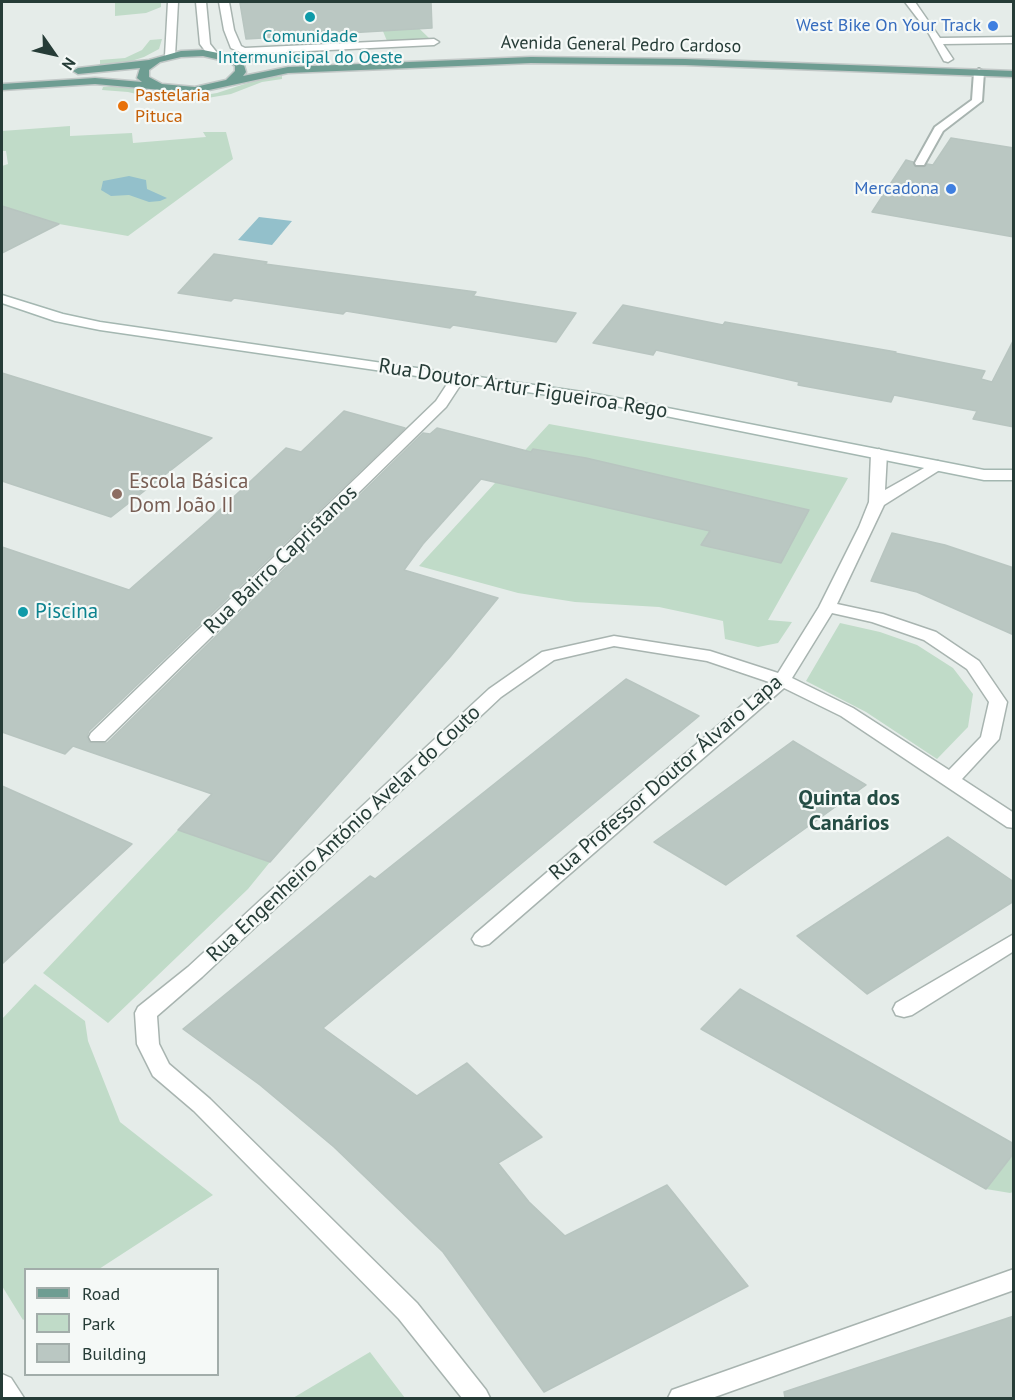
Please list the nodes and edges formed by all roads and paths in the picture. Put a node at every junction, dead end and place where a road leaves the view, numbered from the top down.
1 (173, 2) edge
2 (201, 2) edge
3 (224, 2) edge
4 (910, 2) edge
5 (1014, 40) edge
6 (936, 41) junction
7 (434, 42) dead end
8 (213, 54) junction
9 (170, 56) junction
10 (233, 59) junction
11 (960, 60) junction
12 (1014, 62) edge
13 (151, 63) junction
14 (979, 72) junction
15 (34, 73) dead end
16 (1014, 74) edge
17 (230, 82) junction
18 (2, 87) edge
19 (159, 87) junction
20 (920, 163) dead end
21 (2, 299) edge
22 (2, 312) edge
23 (60, 318) junction
24 (458, 378) junction
25 (879, 454) junction
26 (938, 466) junction
27 (984, 475) junction
28 (1014, 475) edge
29 (1014, 489) edge
30 (877, 502) junction
31 (827, 607) junction
32 (782, 680) junction
33 (98, 737) dead end
34 (950, 780) junction
35 (1014, 822) edge
36 (482, 939) dead end
37 (1014, 941) edge
38 (903, 1010) dead end
39 (1014, 1279) edge
40 (2, 1386) edge
41 (11, 1398) edge
42 (477, 1398) edge
43 (681, 1398) edge

1 - 9 street
2 - 8 street
3 - 7 street
4 - 6 street
5 - 6 street
6 - 11 street
8 - 9 main road, Avenida General Pedro Cardoso
8 - 10 main road, Avenida General Pedro Cardoso
9 - 13 main road, Avenida General Pedro Cardoso
10 - 11 main road, Avenida General Pedro Cardoso
10 - 17 main road
11 - 12 main road, Avenida General Pedro Cardoso
13 - 15 main road
13 - 19 main road
14 - 16 main road, Avenida General Pedro Cardoso
14 - 17 main road, Avenida General Pedro Cardoso
14 - 20 lane
17 - 19 main road, Avenida General Pedro Cardoso
18 - 19 main road
21 - 23 street, Rua Doutor Artur Figueiroa Rego
22 - 23 street, Rua Doutor Artur Figueiroa Rego
23 - 24 street, Rua Doutor Artur Figueiroa Rego
24 - 25 street, Rua Doutor Artur Figueiroa Rego
24 - 33 street, Rua Bairro Capristanos
25 - 26 street, Rua Doutor Artur Figueiroa Rego
25 - 30 street
26 - 27 street, Rua Doutor Artur Figueiroa Rego
26 - 30 street
27 - 28 street, Rua Doutor Artur Figueiroa Rego
27 - 29 street, Rua Doutor Artur Figueiroa Rego
30 - 31 street, Rua Professor Doutor Álvaro Lapa
31 - 32 street, Rua Professor Doutor Álvaro Lapa
31 - 34 street
32 - 34 street, Rua Engenheiro António Avelar do Couto
32 - 36 street, Rua Professor Doutor Álvaro Lapa
32 - 42 street, Rua Engenheiro António Avelar do Couto
34 - 35 street, Rua Engenheiro António Avelar do Couto
37 - 38 street
39 - 43 street
40 - 41 street

